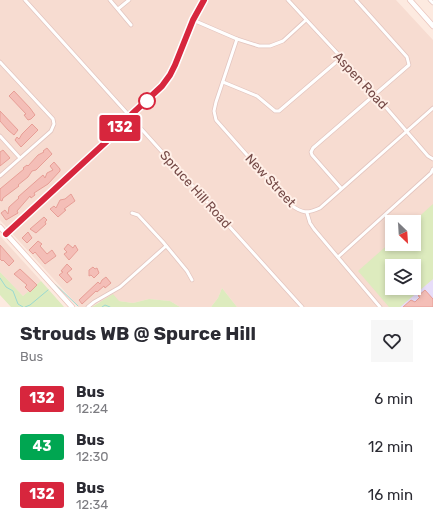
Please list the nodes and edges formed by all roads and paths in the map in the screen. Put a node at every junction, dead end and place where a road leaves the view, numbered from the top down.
1 (25, 0) edge
2 (110, 0) edge
3 (128, 0) edge
4 (204, 0) edge
5 (288, 0) edge
6 (356, 0) edge
7 (410, 0) edge
8 (430, 0) edge
9 (433, 3) edge
10 (118, 9) junction
11 (193, 20) junction
12 (306, 20) junction
13 (131, 25) dead end
14 (433, 26) edge
15 (237, 39) junction
16 (341, 58) junction
17 (0, 62) edge
18 (223, 82) junction
19 (374, 94) junction
20 (433, 108) edge
21 (130, 116) junction
22 (406, 131) junction
23 (0, 136) edge
24 (20, 158) junction
25 (433, 159) edge
26 (433, 169) edge
27 (0, 176) edge
28 (341, 188) junction
29 (132, 213) dead end
30 (307, 213) junction
31 (0, 227) edge
32 (6, 234) junction
33 (166, 246) junction
34 (338, 256) junction
35 (192, 280) dead end
36 (72, 307) edge
37 (88, 307) edge
38 (302, 307) edge
39 (380, 307) edge

1 - 21 street, Spruce Hill Road
2 - 10 street
3 - 10 street
4 - 11 street
5 - 12 street, Aspen Road
6 - 19 street
7 - 14 street
8 - 9 street
10 - 13 street
11 - 15 street
11 - 21 street
12 - 15 street
12 - 16 street, Aspen Road
15 - 18 street, New Street
16 - 18 street
16 - 19 street, Aspen Road
17 - 24 street
18 - 30 street, New Street
19 - 22 street, Aspen Road
19 - 28 street
20 - 22 street, New Street
21 - 32 street
21 - 38 street, Spruce Hill Road
22 - 25 street, Aspen Road
22 - 28 street, New Street
23 - 24 street
24 - 27 street
26 - 34 street
28 - 30 street, New Street
29 - 33 street
30 - 34 street
31 - 32 street
32 - 36 street
33 - 35 street
33 - 37 street
34 - 39 street

